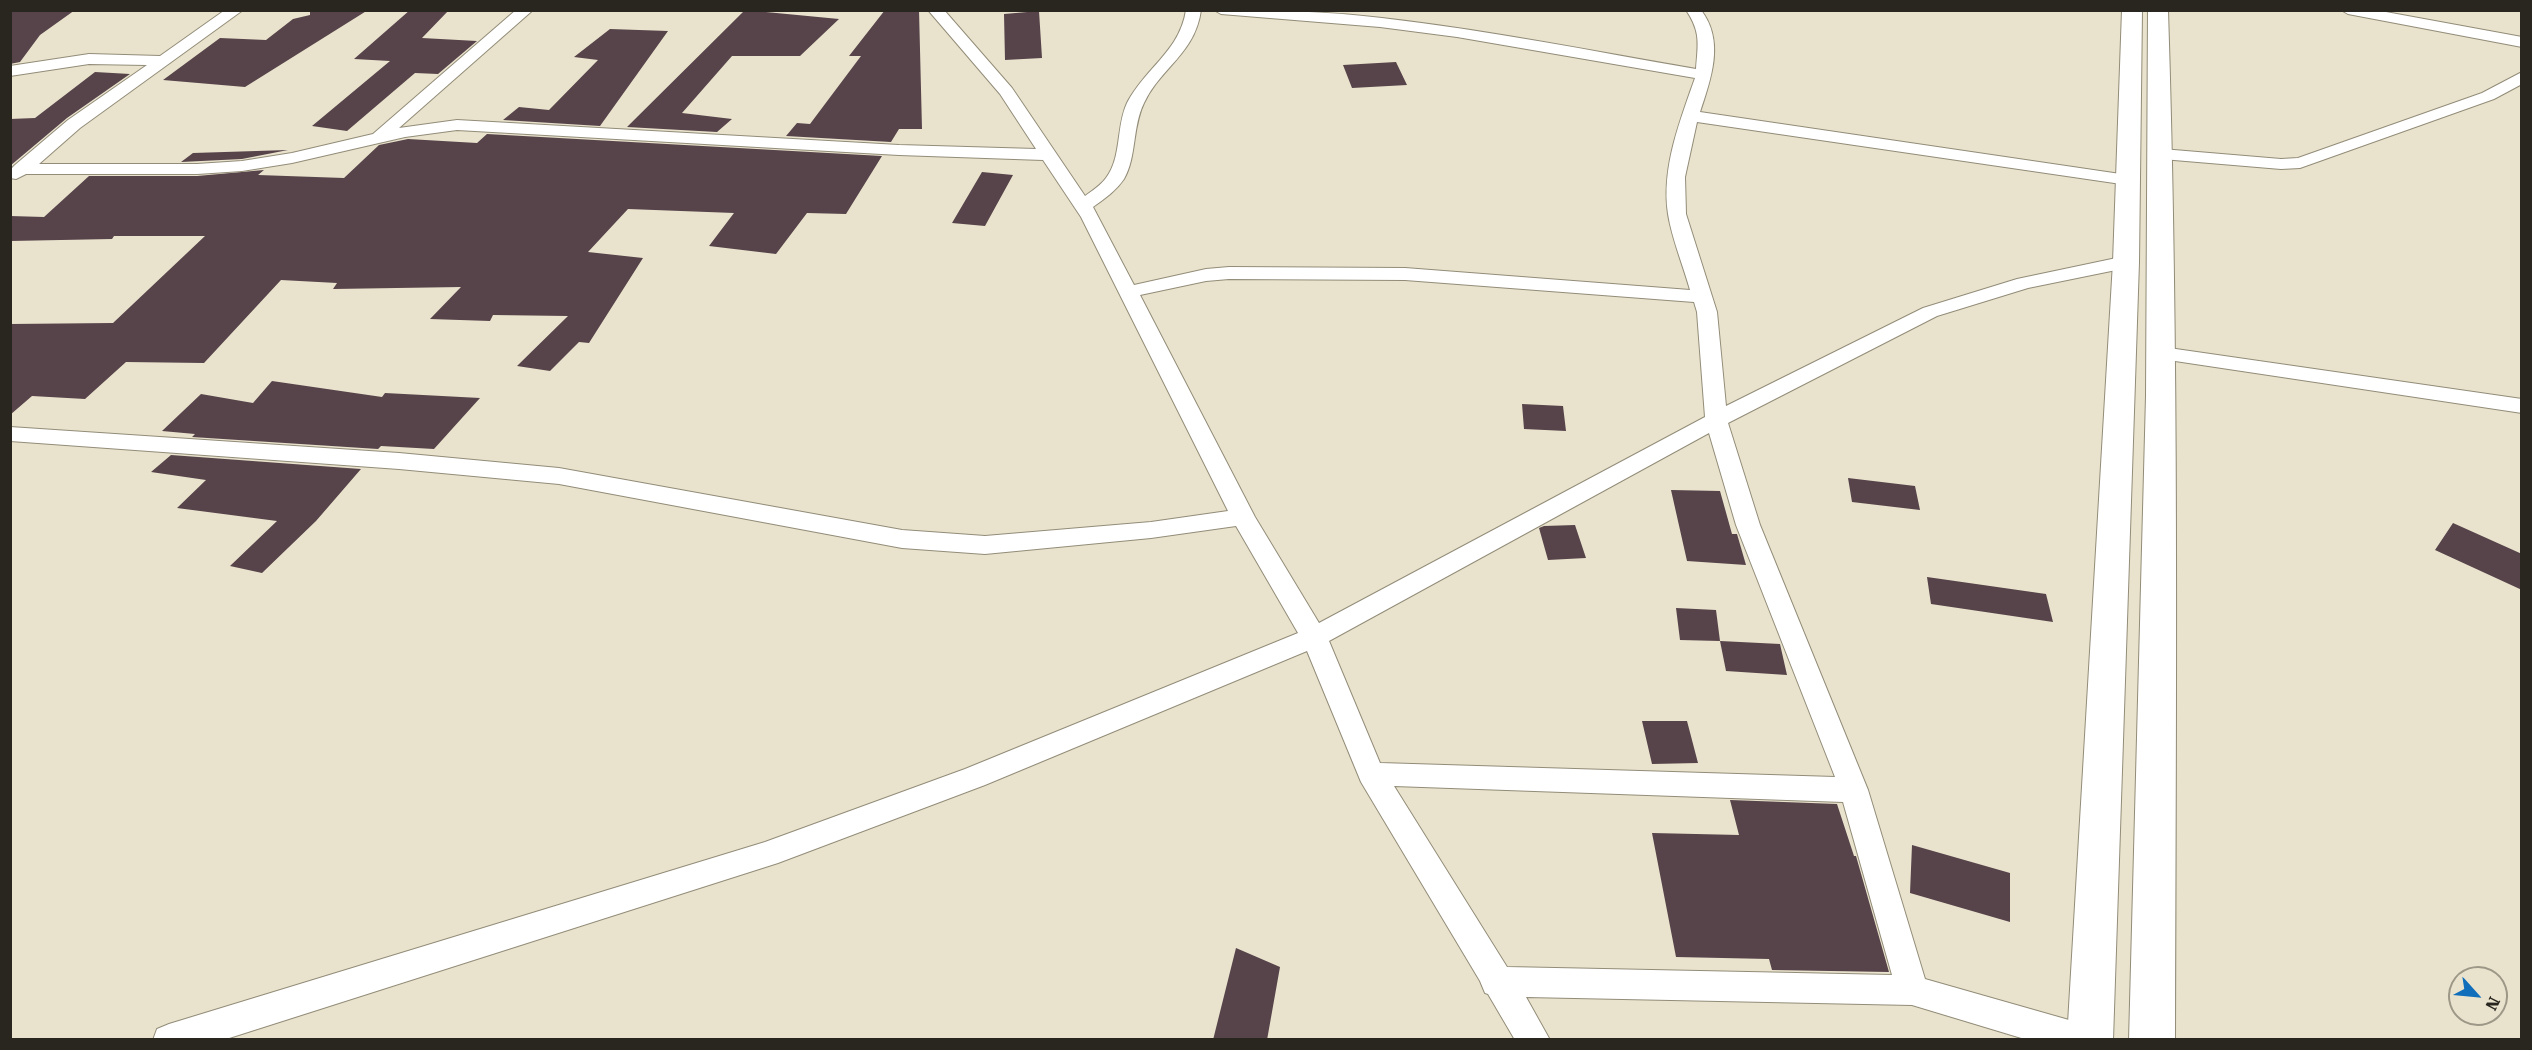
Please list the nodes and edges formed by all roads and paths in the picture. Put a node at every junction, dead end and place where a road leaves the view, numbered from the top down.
1 (236, 10) edge
2 (526, 10) edge
3 (935, 10) edge
4 (1194, 10) edge
5 (1221, 10) edge
6 (1433, 10) edge
7 (1693, 10) edge
8 (2132, 10) edge
9 (2158, 10) edge
10 (2348, 10) edge
11 (1428, 28) junction
12 (2522, 42) edge
13 (162, 61) junction
14 (10, 71) edge
15 (1704, 75) junction
16 (2522, 77) edge
17 (1691, 116) junction
18 (376, 139) junction
19 (2162, 154) junction
20 (1048, 155) junction
21 (16, 174) edge
22 (2128, 180) junction
23 (1083, 206) junction
24 (2126, 262) junction
25 (1128, 291) junction
26 (1703, 297) junction
27 (2162, 353) junction
28 (2522, 406) edge
29 (1716, 420) junction
30 (10, 434) edge
31 (1243, 517) junction
32 (1314, 637) junction
33 (1371, 774) junction
34 (1854, 790) junction
35 (1497, 982) junction
36 (1911, 990) junction
37 (170, 1040) edge
38 (1534, 1040) edge
39 (2083, 1040) edge
40 (2090, 1040) edge
41 (2152, 1040) edge

1 - 13 street
2 - 18 street
3 - 20 street
4 - 23 street
5 - 11 street
6 - 11 street
7 - 15 street
8 - 22 main road
9 - 19 main road
10 - 12 street
11 - 15 street
13 - 14 street
13 - 21 street
15 - 17 street
16 - 19 street
17 - 22 street
17 - 26 street
18 - 20 street
18 - 21 street
19 - 27 main road
20 - 23 street
22 - 24 main road
23 - 25 street
24 - 29 street
24 - 40 main road
25 - 26 street
25 - 31 street
26 - 29 street
27 - 28 street
27 - 41 main road
29 - 32 street
29 - 34 street
30 - 31 street
31 - 32 street
32 - 33 street
32 - 37 street
33 - 34 street
33 - 35 street
34 - 36 street
35 - 36 street
35 - 38 street
36 - 39 street

